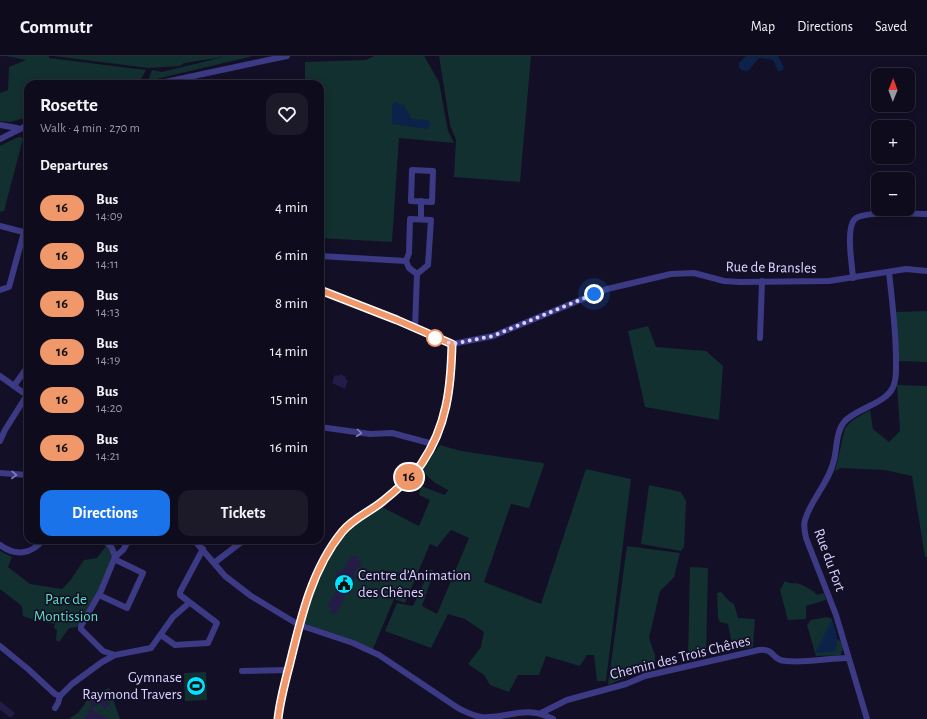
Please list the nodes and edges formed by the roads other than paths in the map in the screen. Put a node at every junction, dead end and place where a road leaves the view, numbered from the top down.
1 (287, 56) edge
2 (174, 80) edge
3 (0, 125) edge
4 (24, 128) edge
5 (18, 130) junction
6 (0, 139) edge
7 (421, 201) junction
8 (927, 214) edge
9 (420, 219) junction
10 (0, 226) edge
11 (24, 232) edge
12 (24, 239) edge
13 (324, 257) edge
14 (406, 261) junction
15 (927, 271) edge
16 (889, 272) junction
17 (417, 274) junction
18 (853, 278) junction
19 (762, 281) junction
20 (0, 290) edge
21 (324, 292) edge
22 (415, 328) junction
23 (760, 338) dead end
24 (452, 344) junction
25 (24, 372) edge
26 (0, 376) edge
27 (14, 386) junction
28 (24, 393) edge
29 (24, 400) edge
30 (324, 428) edge
31 (0, 441) edge
32 (433, 444) junction
33 (0, 473) edge
34 (24, 475) edge
35 (39, 544) edge
36 (108, 544) edge
37 (127, 544) edge
38 (198, 544) edge
39 (239, 544) edge
40 (0, 546) edge
41 (112, 548) junction
42 (203, 549) junction
43 (123, 550) junction
44 (114, 558) junction
45 (214, 563) junction
46 (99, 595) junction
47 (189, 603) junction
48 (299, 625) junction
49 (161, 635) junction
50 (0, 646) edge
51 (103, 651) junction
52 (115, 655) junction
53 (848, 658) junction
54 (102, 662) junction
55 (288, 670) junction
56 (242, 671) dead end
57 (60, 696) junction
58 (54, 708) dead end
59 (541, 713) junction
60 (278, 719) edge
61 (553, 719) edge
62 (867, 719) edge

1 - 2 street
3 - 5 street
4 - 5 street
5 - 6 street
7 - 7 street
7 - 9 street
8 - 18 street
9 - 14 street
9 - 17 street
10 - 11 street
12 - 20 street
13 - 14 street
14 - 17 street
15 - 16 street, Rue de Bransles
16 - 18 street, Rue de Bransles
16 - 53 street, Rue du Fort
17 - 22 street
18 - 19 street, Rue de Bransles
19 - 23 street
19 - 24 street, Rue de Bransles
21 - 22 street
22 - 24 street
24 - 32 street
25 - 27 street
26 - 27 street
27 - 28 street
29 - 31 street
30 -> 32 street
32 - 48 street
33 -> 34 street
35 - 40 street
36 - 41 street
37 - 43 street
38 - 42 street
39 - 45 street
41 - 43 street
41 - 44 street
42 - 45 street
42 - 47 street
43 - 44 street
44 - 46 street
44 - 46 street
45 - 48 street
46 - 51 street
47 - 49 street
47 - 49 street
48 - 55 street
48 - 59 street
49 - 52 street
50 - 57 street
51 - 52 street
51 - 54 street
52 - 54 street
53 - 59 street, Chemin des Trois Chênes
53 - 62 street, Rue du Fort
54 - 57 street
55 - 56 street
55 - 60 street
57 - 58 street
59 - 61 street

